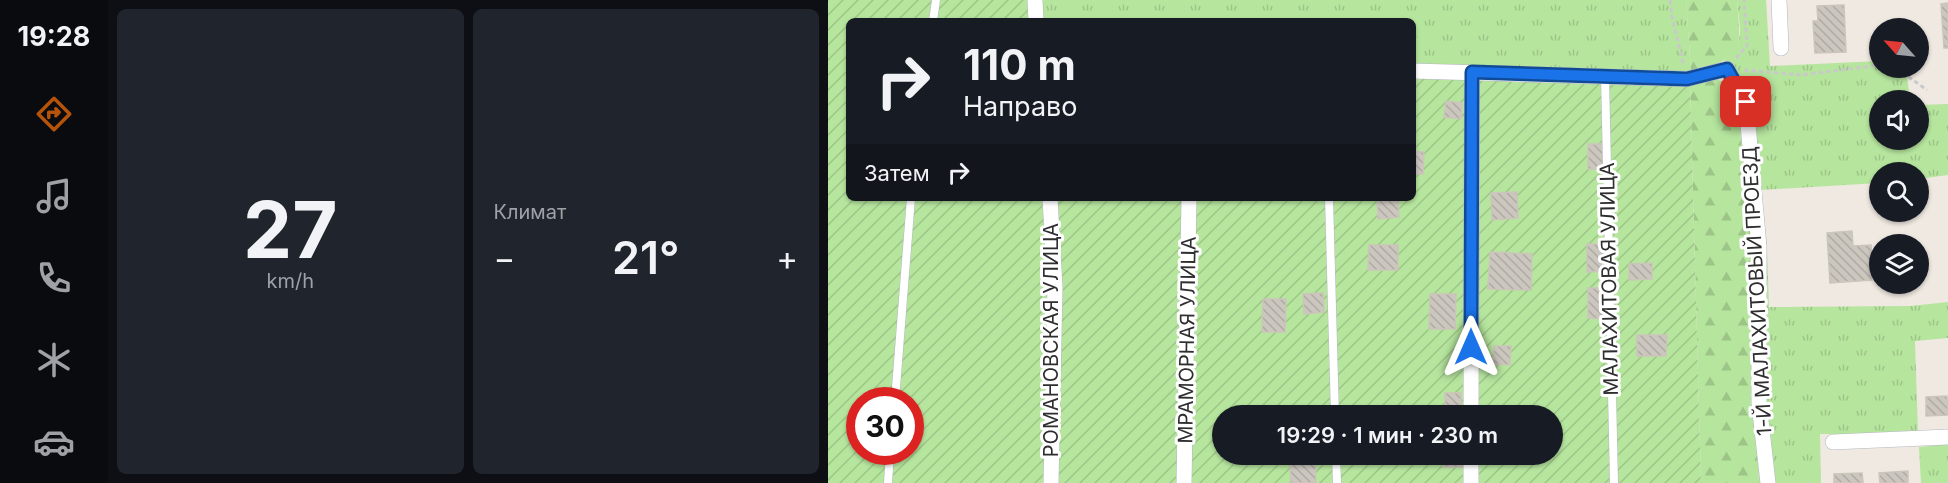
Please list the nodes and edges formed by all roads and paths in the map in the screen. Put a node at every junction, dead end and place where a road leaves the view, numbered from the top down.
1 (936, 0) edge
2 (1035, 0) edge
3 (1670, 0) edge
4 (1744, 0) edge
5 (1779, 0) edge
6 (933, 18) edge
7 (1035, 18) edge
8 (1781, 48) dead end
9 (1869, 66) edge
10 (1727, 69) junction
11 (1416, 71) edge
12 (1472, 72) junction
13 (1605, 76) junction
14 (1910, 78) edge
15 (1687, 79) junction
16 (1927, 90) dead end
17 (911, 201) edge
18 (1050, 201) edge
19 (1190, 201) edge
20 (1329, 201) edge
21 (895, 387) edge
22 (1335, 405) edge
23 (1471, 405) edge
24 (1948, 437) edge
25 (1833, 442) dead end
26 (889, 465) edge
27 (1336, 465) edge
28 (1471, 465) edge
29 (888, 483) edge
30 (1052, 483) edge
31 (1184, 483) edge
32 (1337, 483) edge
33 (1471, 483) edge
34 (1614, 483) edge
35 (1768, 483) edge

1 - 6 lane
2 - 7 street
3 - 15 path
4 - 10 path
5 - 8 street
9 - 10 path
10 - 15 street
10 - 35 street, 1-Й МАЛАХИТОВЫЙ ПРОЕЗД
11 - 12 street
12 - 13 street
12 - 23 street
13 - 15 street
13 - 34 lane, МАЛАХИТОВАЯ УЛИЦА
14 - 16 path
17 - 21 lane
18 - 30 street, РОМАНОВСКАЯ УЛИЦА
19 - 31 street, МРАМОРНАЯ УЛИЦА
20 - 22 lane
24 - 25 street
26 - 29 lane
27 - 32 lane
28 - 33 street

